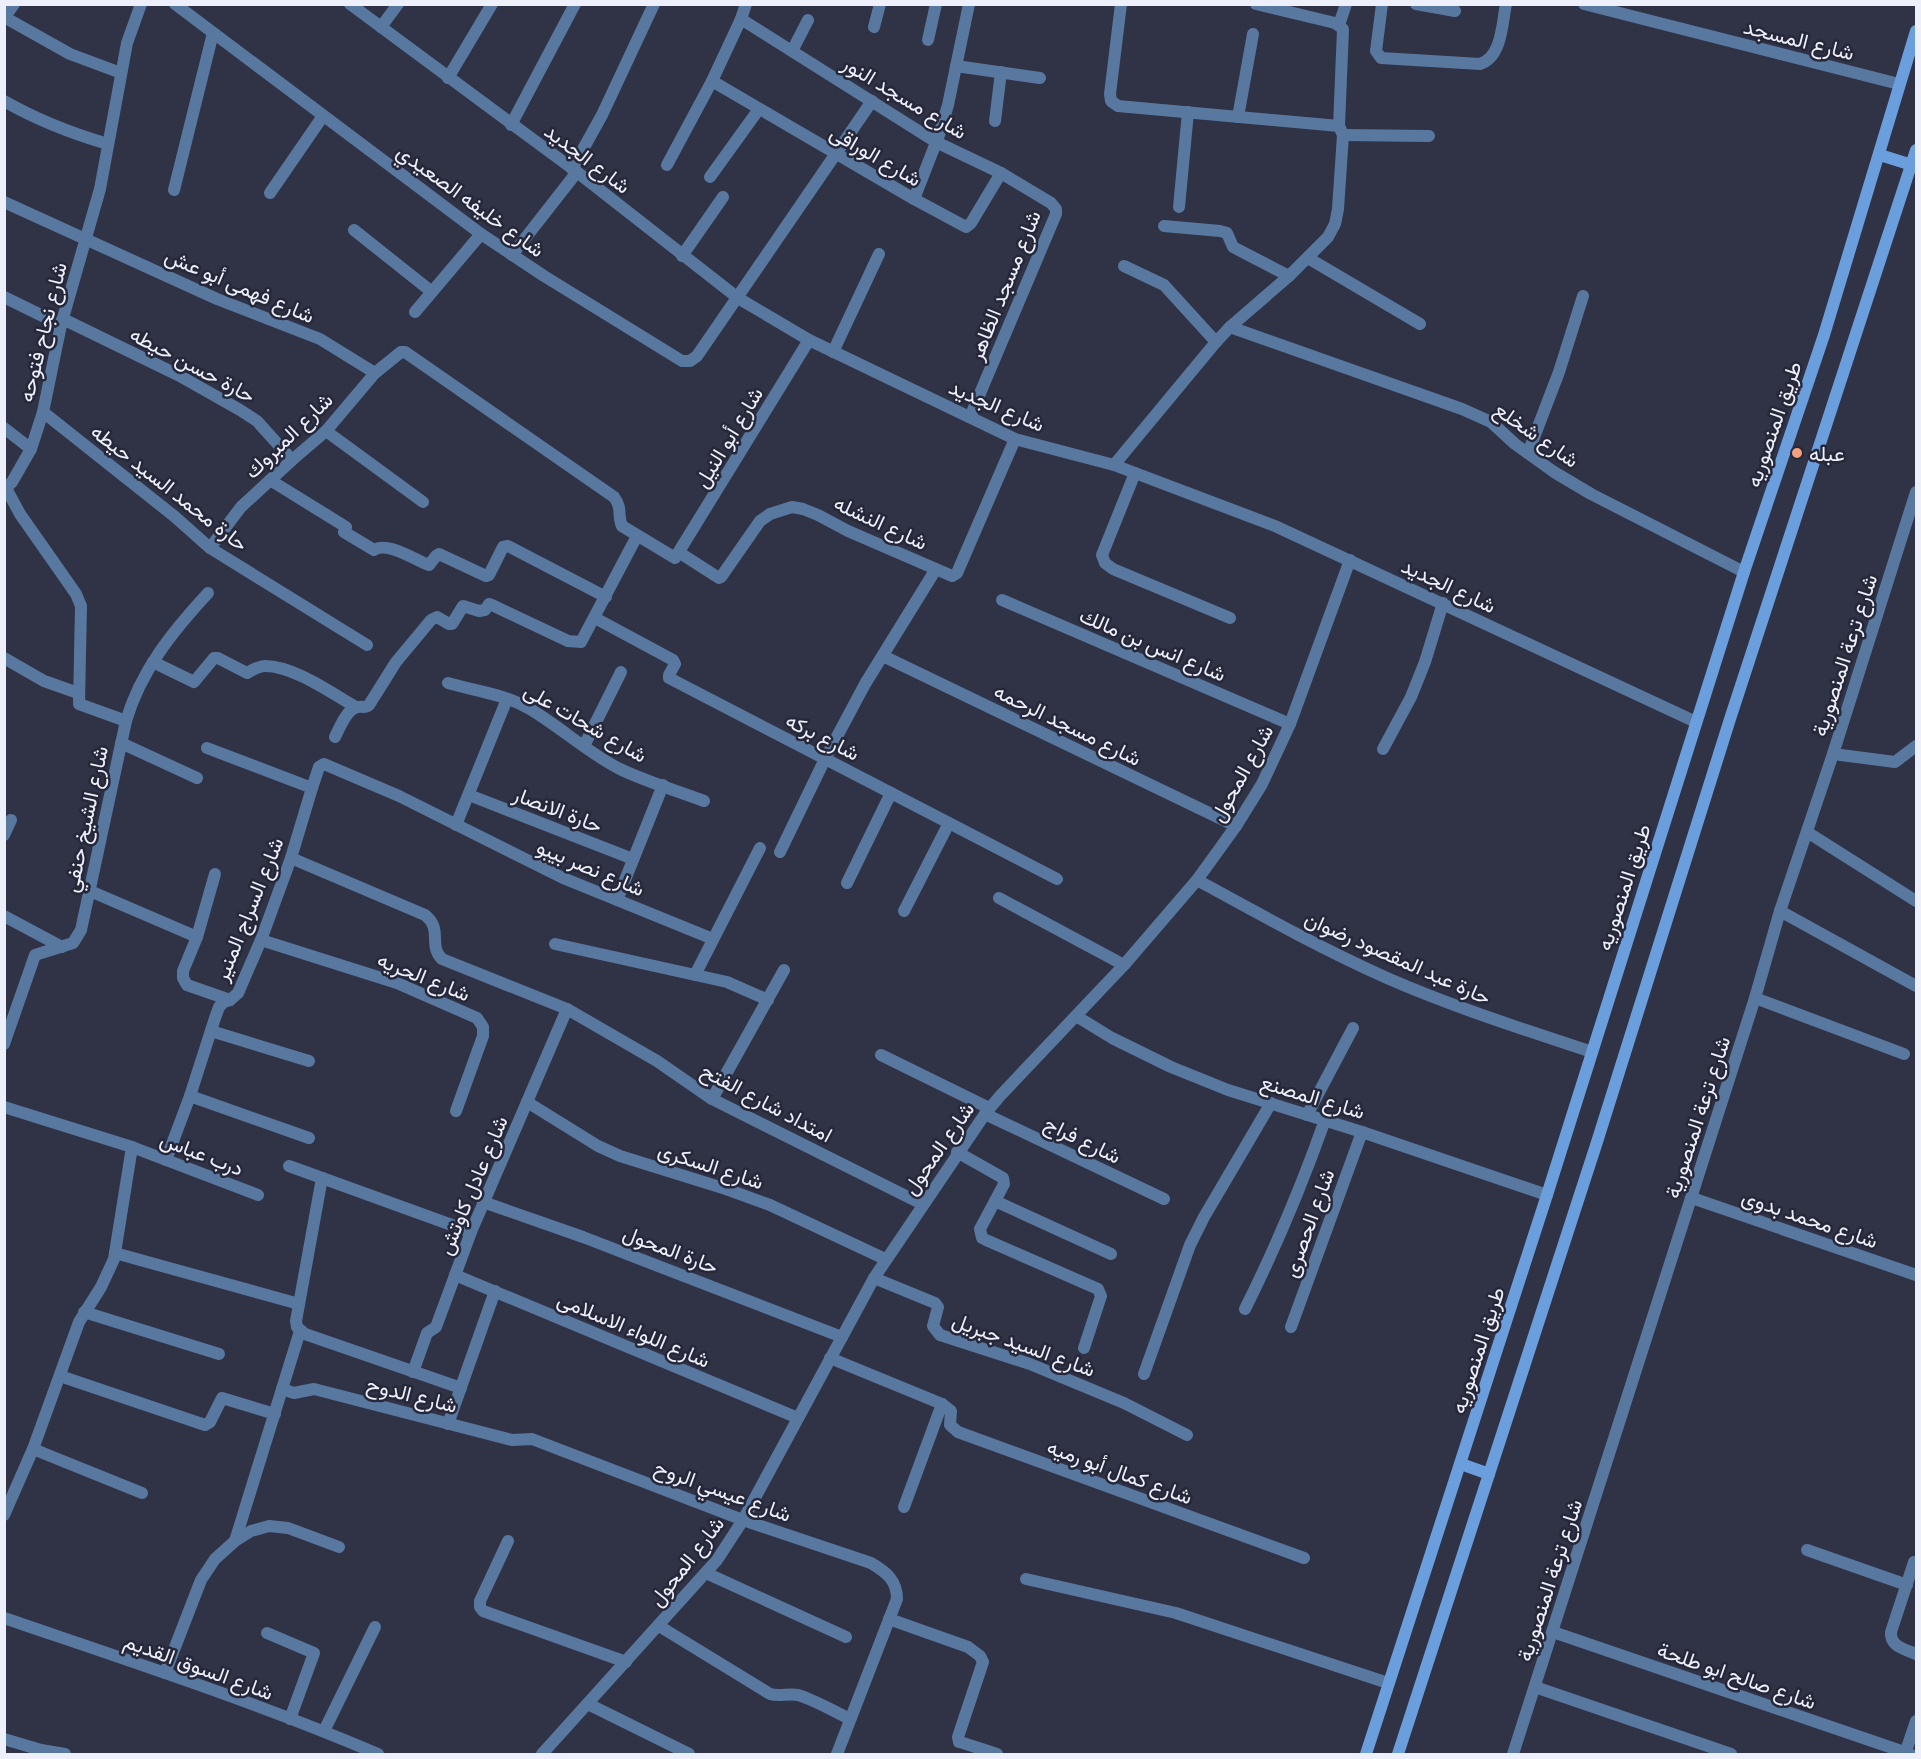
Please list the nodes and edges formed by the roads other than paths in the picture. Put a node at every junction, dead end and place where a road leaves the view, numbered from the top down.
1 (14, 4) edge
2 (141, 4) edge
3 (175, 4) edge
4 (350, 4) edge
5 (398, 4) edge
6 (492, 4) edge
7 (575, 4) edge
8 (654, 4) edge
9 (746, 4) edge
10 (880, 4) edge
11 (936, 4) edge
12 (969, 4) edge
13 (1120, 4) edge
14 (1256, 4) edge
15 (1346, 4) edge
16 (1382, 4) edge
17 (1416, 4) edge
18 (1506, 4) edge
19 (1584, 4) edge
20 (1293, 9) edge
21 (1455, 11) dead end
22 (5, 18) edge
23 (741, 19) junction
24 (808, 20) dead end
25 (1337, 24) junction
26 (381, 27) junction
27 (874, 27) dead end
28 (1917, 31) edge
29 (213, 33) junction
30 (1253, 33) dead end
31 (928, 40) dead end
32 (792, 51) junction
33 (956, 66) junction
34 (1001, 72) junction
35 (121, 73) junction
36 (448, 78) junction
37 (1040, 78) dead end
38 (712, 81) junction
39 (1899, 84) junction
40 (5, 101) edge
41 (872, 101) junction
42 (759, 109) junction
43 (1188, 112) junction
44 (323, 116) junction
45 (1238, 117) junction
46 (995, 121) dead end
47 (511, 125) junction
48 (1341, 131) junction
49 (1429, 136) dead end
50 (936, 142) junction
51 (108, 144) junction
52 (1917, 150) edge
53 (835, 154) junction
54 (1880, 155) junction
55 (667, 165) dead end
56 (1912, 165) junction
57 (575, 170) junction
58 (1001, 173) junction
59 (710, 177) dead end
60 (174, 190) dead end
61 (270, 193) dead end
62 (723, 197) dead end
63 (914, 199) junction
64 (4, 202) edge
65 (1051, 203) joint
66 (1179, 207) dead end
67 (1164, 226) dead end
68 (354, 230) dead end
69 (481, 234) junction
70 (86, 240) junction
71 (879, 254) dead end
72 (512, 255) junction
73 (682, 256) junction
74 (1308, 258) junction
75 (1124, 266) dead end
76 (1289, 276) junction
77 (432, 292) junction
78 (1583, 296) dead end
79 (4, 297) edge
80 (738, 298) junction
81 (415, 312) dead end
82 (62, 322) junction
83 (1420, 324) dead end
84 (1230, 327) junction
85 (809, 340) junction
86 (1216, 342) junction
87 (833, 352) junction
88 (375, 373) junction
89 (43, 412) junction
90 (970, 417) junction
91 (4, 428) edge
92 (326, 431) junction
93 (1015, 439) junction
94 (32, 449) junction
95 (1528, 453) junction
96 (292, 460) junction
97 (1114, 465) junction
98 (1135, 473) junction
99 (270, 480) junction
100 (1917, 492) edge
101 (7, 495) edge
102 (423, 502) dead end
103 (637, 536) junction
104 (210, 548) junction
105 (680, 553) junction
106 (1350, 560) junction
107 (936, 569) junction
108 (1744, 572) junction
109 (208, 593) dead end
110 (606, 597) junction
111 (1002, 600) dead end
112 (1443, 603) junction
113 (595, 618) junction
114 (1230, 618) dead end
115 (367, 645) dead end
116 (883, 656) junction
117 (4, 658) edge
118 (153, 662) junction
119 (621, 672) dead end
120 (448, 682) dead end
121 (78, 693) junction
122 (507, 699) junction
123 (356, 707) junction
124 (126, 721) junction
125 (1695, 722) junction
126 (1290, 724) junction
127 (334, 737) dead end
128 (122, 743) junction
129 (584, 746) junction
130 (1917, 746) edge
131 (207, 748) dead end
132 (1383, 749) dead end
133 (1833, 754) junction
134 (825, 759) junction
135 (319, 767) joint
136 (197, 778) dead end
137 (663, 785) junction
138 (312, 788) junction
139 (891, 793) junction
140 (469, 795) junction
141 (704, 801) dead end
142 (11, 820) dead end
143 (949, 823) junction
144 (456, 825) junction
145 (1236, 826) junction
146 (1806, 831) junction
147 (4, 834) edge
148 (760, 848) dead end
149 (780, 852) dead end
150 (291, 858) junction
151 (633, 859) junction
152 (215, 874) dead end
153 (1057, 879) dead end
154 (1197, 880) junction
155 (847, 883) dead end
156 (90, 891) junction
157 (999, 897) dead end
158 (617, 900) junction
159 (1917, 901) edge
160 (904, 911) dead end
161 (1780, 911) junction
162 (4, 916) edge
163 (196, 937) junction
164 (713, 939) junction
165 (261, 940) junction
166 (555, 944) dead end
167 (62, 947) junction
168 (1124, 965) junction
169 (784, 970) dead end
170 (695, 975) junction
171 (1917, 986) edge
172 (1755, 998) junction
173 (230, 1000) junction
174 (768, 1000) junction
175 (567, 1010) junction
176 (1076, 1016) junction
177 (8, 1019) edge
178 (1353, 1028) dead end
179 (211, 1031) junction
180 (4, 1044) edge
181 (1592, 1052) junction
182 (1904, 1054) dead end
183 (881, 1055) dead end
184 (309, 1061) dead end
185 (190, 1096) junction
186 (712, 1099) junction
187 (527, 1102) junction
188 (1271, 1103) junction
189 (6, 1111) edge
190 (456, 1111) dead end
191 (987, 1111) junction
192 (1307, 1114) junction
193 (1325, 1120) junction
194 (1362, 1132) junction
195 (309, 1138) dead end
196 (132, 1147) junction
197 (957, 1152) junction
198 (166, 1160) junction
199 (289, 1166) dead end
200 (322, 1178) junction
201 (258, 1195) dead end
202 (1547, 1195) junction
203 (1692, 1198) junction
204 (1164, 1199) dead end
205 (995, 1201) junction
206 (483, 1202) junction
207 (922, 1204) junction
208 (471, 1232) junction
209 (115, 1253) junction
210 (1111, 1254) dead end
211 (885, 1259) junction
212 (455, 1275) junction
213 (1917, 1275) edge
214 (873, 1278) junction
215 (495, 1291) junction
216 (299, 1304) junction
217 (1245, 1309) dead end
218 (84, 1312) junction
219 (1291, 1327) dead end
220 (300, 1331) junction
221 (842, 1337) junction
222 (1084, 1348) dead end
223 (219, 1354) dead end
224 (830, 1358) junction
225 (412, 1372) junction
226 (1144, 1374) dead end
227 (60, 1376) junction
228 (461, 1388) junction
229 (282, 1389) junction
230 (942, 1404) junction
231 (275, 1414) junction
232 (798, 1418) junction
233 (448, 1424) junction
234 (1186, 1435) dead end
235 (532, 1439) joint
236 (33, 1449) junction
237 (1461, 1464) junction
238 (1489, 1474) junction
239 (142, 1493) dead end
240 (904, 1507) dead end
241 (4, 1515) edge
242 (743, 1520) junction
243 (235, 1541) junction
244 (508, 1541) dead end
245 (339, 1547) dead end
246 (1807, 1550) dead end
247 (1304, 1558) dead end
248 (1916, 1560) edge
249 (706, 1573) junction
250 (1026, 1580) dead end
251 (1907, 1585) junction
252 (4, 1618) edge
253 (889, 1619) junction
254 (659, 1626) junction
255 (375, 1627) dead end
256 (1552, 1632) junction
257 (267, 1633) dead end
258 (846, 1637) dead end
259 (1917, 1654) edge
260 (626, 1662) junction
261 (165, 1673) junction
262 (1388, 1683) junction
263 (1535, 1687) junction
264 (588, 1704) junction
265 (290, 1719) junction
266 (850, 1719) junction
267 (1917, 1721) edge
268 (324, 1731) junction
269 (4, 1739) edge
270 (1907, 1754) edge
271 (65, 1755) edge
272 (378, 1755) edge
273 (542, 1755) edge
274 (689, 1755) edge
275 (837, 1755) edge
276 (997, 1755) edge
277 (1366, 1755) edge
278 (1398, 1755) edge
279 (1514, 1755) edge
280 (1731, 1755) edge

1 - 22 street
2 - 35 street, شارع نجاح فتوحه
3 - 29 street, شارع خليفه الصعيدي
4 - 26 street, شارع الجديد
5 - 26 street
6 - 36 street
7 - 47 street
8 - 57 street
9 - 23 street
10 - 27 street
11 - 31 street
12 - 33 street
13 - 43 street
14 - 20 street
15 - 25 street
16 - 18 street
17 - 21 street
19 - 39 street, شارع المسجد
20 - 25 street
22 - 35 street
23 - 32 street, شارع مسجد النور
23 - 38 street
24 - 32 street
25 - 48 street
26 - 36 street, شارع الجديد
28 - 39 main road, طريق المنصوريه
29 - 44 street, شارع خليفه الصعيدي
29 - 60 street
30 - 45 street
32 - 41 street, شارع مسجد النور
33 - 34 street
33 - 50 street
34 - 37 street
34 - 46 street
35 - 51 street, شارع نجاح فتوحه
36 - 47 street, شارع الجديد
38 - 42 street, شارع الوراقى
38 - 55 street
39 - 54 main road, طريق المنصوريه
40 - 51 street
41 - 50 street, شارع مسجد النور
41 - 53 street
42 - 53 street, شارع الوراقى
42 - 59 street
43 - 45 street
43 - 66 street
44 - 61 street
44 - 69 street, شارع خليفه الصعيدي
45 - 48 street
47 - 57 street, شارع الجديد
48 - 49 street
48 - 74 street
50 - 58 street, شارع مسجد النور
50 - 63 street
51 - 70 street, شارع نجاح فتوحه
52 - 56 main road
53 - 63 street, شارع الوراقى
53 - 80 street
54 - 56 main road
54 - 108 main road, طريق المنصوريه
56 - 238 main road
57 - 72 street
57 - 73 street, شارع الجديد
58 - 63 street, شارع الوراقى
58 - 65 street, شارع مسجد النور
62 - 73 street
64 - 70 street, شارع فهمى أبو عش
65 - 90 street, شارع مسجد الظاهر
67 - 76 street
68 - 77 street
69 - 72 street, شارع خليفه الصعيدي
69 - 77 street
70 - 82 street, شارع نجاح فتوحه
70 - 88 street, شارع فهمى أبو عش
71 - 87 street
72 - 80 street, شارع خليفه الصعيدي
73 - 80 street, شارع الجديد
74 - 76 street
74 - 83 street
75 - 86 street
76 - 84 street
77 - 81 street
78 - 95 street
79 - 82 street, حارة حسن حيطه
80 - 85 street, شارع الجديد
82 - 89 street, شارع نجاح فتوحه
82 - 96 street, حارة حسن حيطه
84 - 86 street
84 - 95 street, شارع شخلع
85 - 87 street, شارع الجديد
85 - 105 street, شارع أبو النيل
86 - 97 street
87 - 90 street, شارع الجديد
88 - 92 street, شارع المبروك
88 - 103 street, شارع المبروك
89 - 94 street, شارع نجاح فتوحه
89 - 104 street, حارة محمد السيد حيطه
90 - 93 street, شارع الجديد
91 - 94 street
92 - 96 street, شارع المبروك
92 - 102 street
93 - 97 street, شارع الجديد
93 - 107 street, شارع النشله
94 - 101 street, شارع نجاح فتوحه
95 - 108 street, شارع شخلع
96 - 99 street, شارع المبروك
97 - 98 street, شارع الجديد
98 - 106 street, شارع الجديد
98 - 114 street
99 - 104 street, شارع المبروك
99 - 110 street
100 - 133 street, شارع ترعة المنصورية
101 - 121 street, شارع نجاح فتوحه
103 - 105 street
103 - 110 street
104 - 115 street, حارة محمد السيد حيطه
105 - 107 street, شارع النشله
106 - 112 street, شارع الجديد
106 - 126 street, شارع المحول
107 - 116 street
108 - 125 main road, طريق المنصوريه
109 - 118 street, شارع الشيخ حنفي
110 - 113 street
111 - 126 street, شارع انس بن مالك
112 - 125 street, شارع الجديد
112 - 132 street
113 - 123 street
113 - 134 street, شارع بركه
116 - 134 street
116 - 145 street, شارع مسجد الرحمه
117 - 121 street
118 - 123 street
118 - 124 street, شارع الشيخ حنفي
119 - 129 street
120 - 122 street, شارع شحات على
121 - 124 street
122 - 129 street, شارع شحات على
122 - 140 street
123 - 127 street
124 - 128 street, شارع الشيخ حنفي
125 - 181 main road, طريق المنصوريه
126 - 145 street, شارع المحول
128 - 136 street
128 - 156 street, شارع الشيخ حنفي
129 - 137 street, شارع شحات على
130 - 133 street
131 - 138 street
133 - 146 street, شارع ترعة المنصورية
134 - 139 street, شارع بركه
134 - 149 street
135 - 138 street, شارع السراج المنير
135 - 144 street, شارع نصر بيبو
137 - 141 street, شارع شحات على
137 - 151 street
138 - 150 street, شارع السراج المنير
139 - 143 street, شارع بركه
139 - 155 street
140 - 144 street
140 - 151 street, حارة الانصار
142 - 147 street
143 - 153 street, شارع بركه
143 - 160 street
144 - 158 street, شارع نصر بيبو
145 - 154 street, شارع المحول
146 - 159 street
146 - 161 street, شارع ترعة المنصورية
148 - 164 street
150 - 165 street, شارع السراج المنير
150 - 175 street, امتداد شارع الفتح
151 - 158 street
152 - 163 street
154 - 168 street, شارع المحول
154 - 181 street, حارة عبد المقصود رضوان
156 - 163 street
156 - 167 street, شارع الشيخ حنفي
157 - 168 street
158 - 164 street, شارع نصر بيبو
161 - 171 street
161 - 172 street, شارع ترعة المنصورية
162 - 167 street
163 - 173 street
164 - 170 street
165 - 173 street, شارع السراج المنير
165 - 190 street, شارع الحريه
166 - 170 street
167 - 177 street, شارع الشيخ حنفي
168 - 176 street, شارع المحول
169 - 174 street
170 - 174 street
172 - 182 street
172 - 203 street, شارع ترعة المنصورية
173 - 179 street, شارع السراج المنير
174 - 186 street
175 - 186 street, امتداد شارع الفتح
175 - 187 street, شارع عادل كاوتش
176 - 188 street, شارع المصنع
176 - 191 street, شارع المحول
177 - 180 street, شارع الشيخ حنفي
178 - 192 street
179 - 184 street
179 - 185 street, شارع السراج المنير
181 - 202 main road, طريق المنصوريه
183 - 191 street, شارع فراج
185 - 195 street
185 - 198 street, شارع السراج المنير
186 - 207 street, امتداد شارع الفتح
187 - 206 street, شارع عادل كاوتش
187 - 211 street, شارع السكرى
188 - 192 street, شارع المصنع
188 - 226 street
189 - 196 street, درب عباس
191 - 197 street, شارع المحول
191 - 204 street, شارع فراج
192 - 193 street, شارع المصنع
193 - 194 street, شارع المصنع
193 - 217 street
194 - 202 street, شارع المصنع
194 - 219 street, شارع الحصرى
196 - 198 street, درب عباس
196 - 209 street
197 - 205 street
197 - 207 street, شارع المحول
198 - 201 street, درب عباس
199 - 200 street
200 - 208 street
200 - 216 street
202 - 237 main road, طريق المنصوريه
203 - 213 street, شارع محمد بدوى
203 - 256 street, شارع ترعة المنصورية
205 - 210 street
205 - 222 street
206 - 208 street, شارع عادل كاوتش
206 - 221 street, حارة المحول
207 - 211 street, شارع المحول
208 - 212 street, شارع عادل كاوتش
209 - 216 street
209 - 218 street
211 - 214 street, شارع المحول
212 - 215 street, شارع اللواء الاسلامى
212 - 225 street, شارع عادل كاوتش
214 - 221 street, شارع المحول
214 - 234 street, شارع السيد جبريل
215 - 228 street
215 - 232 street, شارع اللواء الاسلامى
216 - 220 street
218 - 223 street
218 - 227 street
220 - 225 street
220 - 229 street
221 - 224 street, شارع المحول
224 - 230 street
224 - 232 street, شارع المحول
225 - 228 street
227 - 231 street
227 - 236 street
228 - 233 street
229 - 231 street
229 - 233 street, شارع الدوح
230 - 240 street
230 - 247 street, شارع كمال أبو رميه
231 - 243 street
232 - 242 street, شارع المحول
233 - 235 street, شارع الدوح
235 - 242 street, شارع عيسي الروح
236 - 239 street
236 - 241 street
237 - 238 main road
237 - 262 main road, طريق المنصوريه
238 - 278 main road
242 - 249 street, شارع المحول
242 - 253 street, شارع عيسي الروح
243 - 245 street
243 - 261 street
244 - 260 street
246 - 251 street
248 - 251 street
249 - 254 street, شارع المحول
249 - 258 street
250 - 262 street
251 - 259 street
252 - 261 street, شارع السوق القديم
253 - 266 street
253 - 276 street
254 - 260 street, شارع المحول
254 - 266 street
255 - 268 street
256 - 263 street, شارع ترعة المنصورية
256 - 270 street, شارع صالح ابو طلحة
257 - 265 street
260 - 264 street, شارع المحول
261 - 265 street, شارع السوق القديم
262 - 277 main road, طريق المنصوريه
263 - 279 street, شارع ترعة المنصورية
263 - 280 street
264 - 273 street, شارع المحول
264 - 274 street
265 - 268 street, شارع السوق القديم
266 - 275 street
267 - 270 street
268 - 272 street, شارع السوق القديم
269 - 271 street

